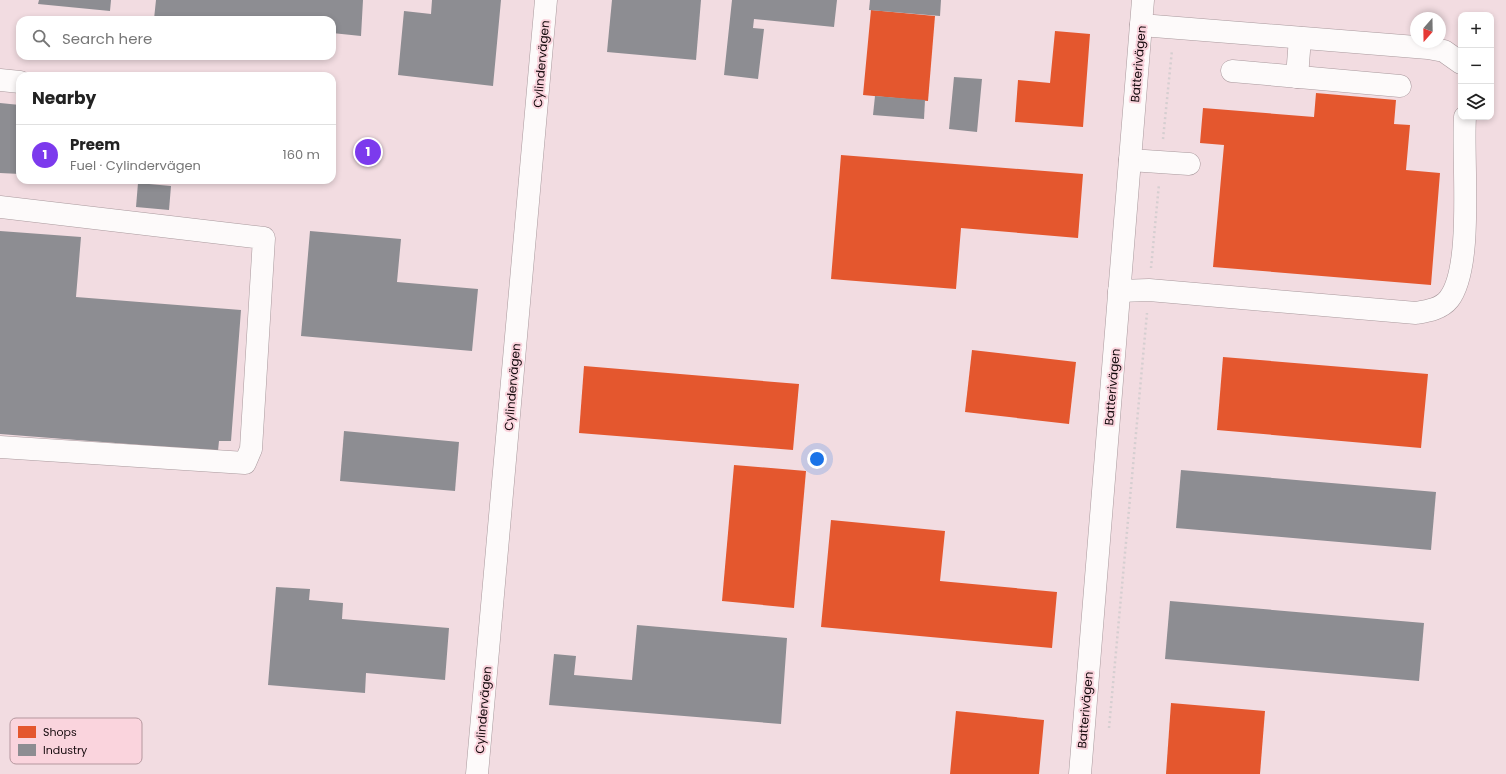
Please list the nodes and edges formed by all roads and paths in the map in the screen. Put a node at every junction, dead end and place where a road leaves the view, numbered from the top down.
1 (546, 0) edge
2 (1143, 0) edge
3 (1141, 25) junction
4 (1174, 28) junction
5 (1300, 38) junction
6 (1458, 61) edge
7 (1232, 71) dead end
8 (1297, 77) junction
9 (0, 80) edge
10 (16, 82) edge
11 (1400, 86) dead end
12 (1465, 120) edge
13 (1130, 160) junction
14 (1161, 162) junction
15 (1190, 164) dead end
16 (0, 207) edge
17 (1149, 290) junction
18 (1120, 291) junction
19 (0, 447) edge
20 (1108, 734) dead end
21 (477, 774) edge
22 (1080, 774) edge

1 - 21 street, Cylindervägen
2 - 3 street, Batterivägen
3 - 4 street
3 - 13 street, Batterivägen
4 - 5 street
4 - 14 path
5 - 6 street
5 - 8 street
7 - 8 street
8 - 11 street
9 - 10 street
12 - 17 street
13 - 14 street
13 - 18 street, Batterivägen
14 - 15 street
14 - 17 path
16 - 19 street
17 - 18 street
17 - 20 path
18 - 22 street, Batterivägen

